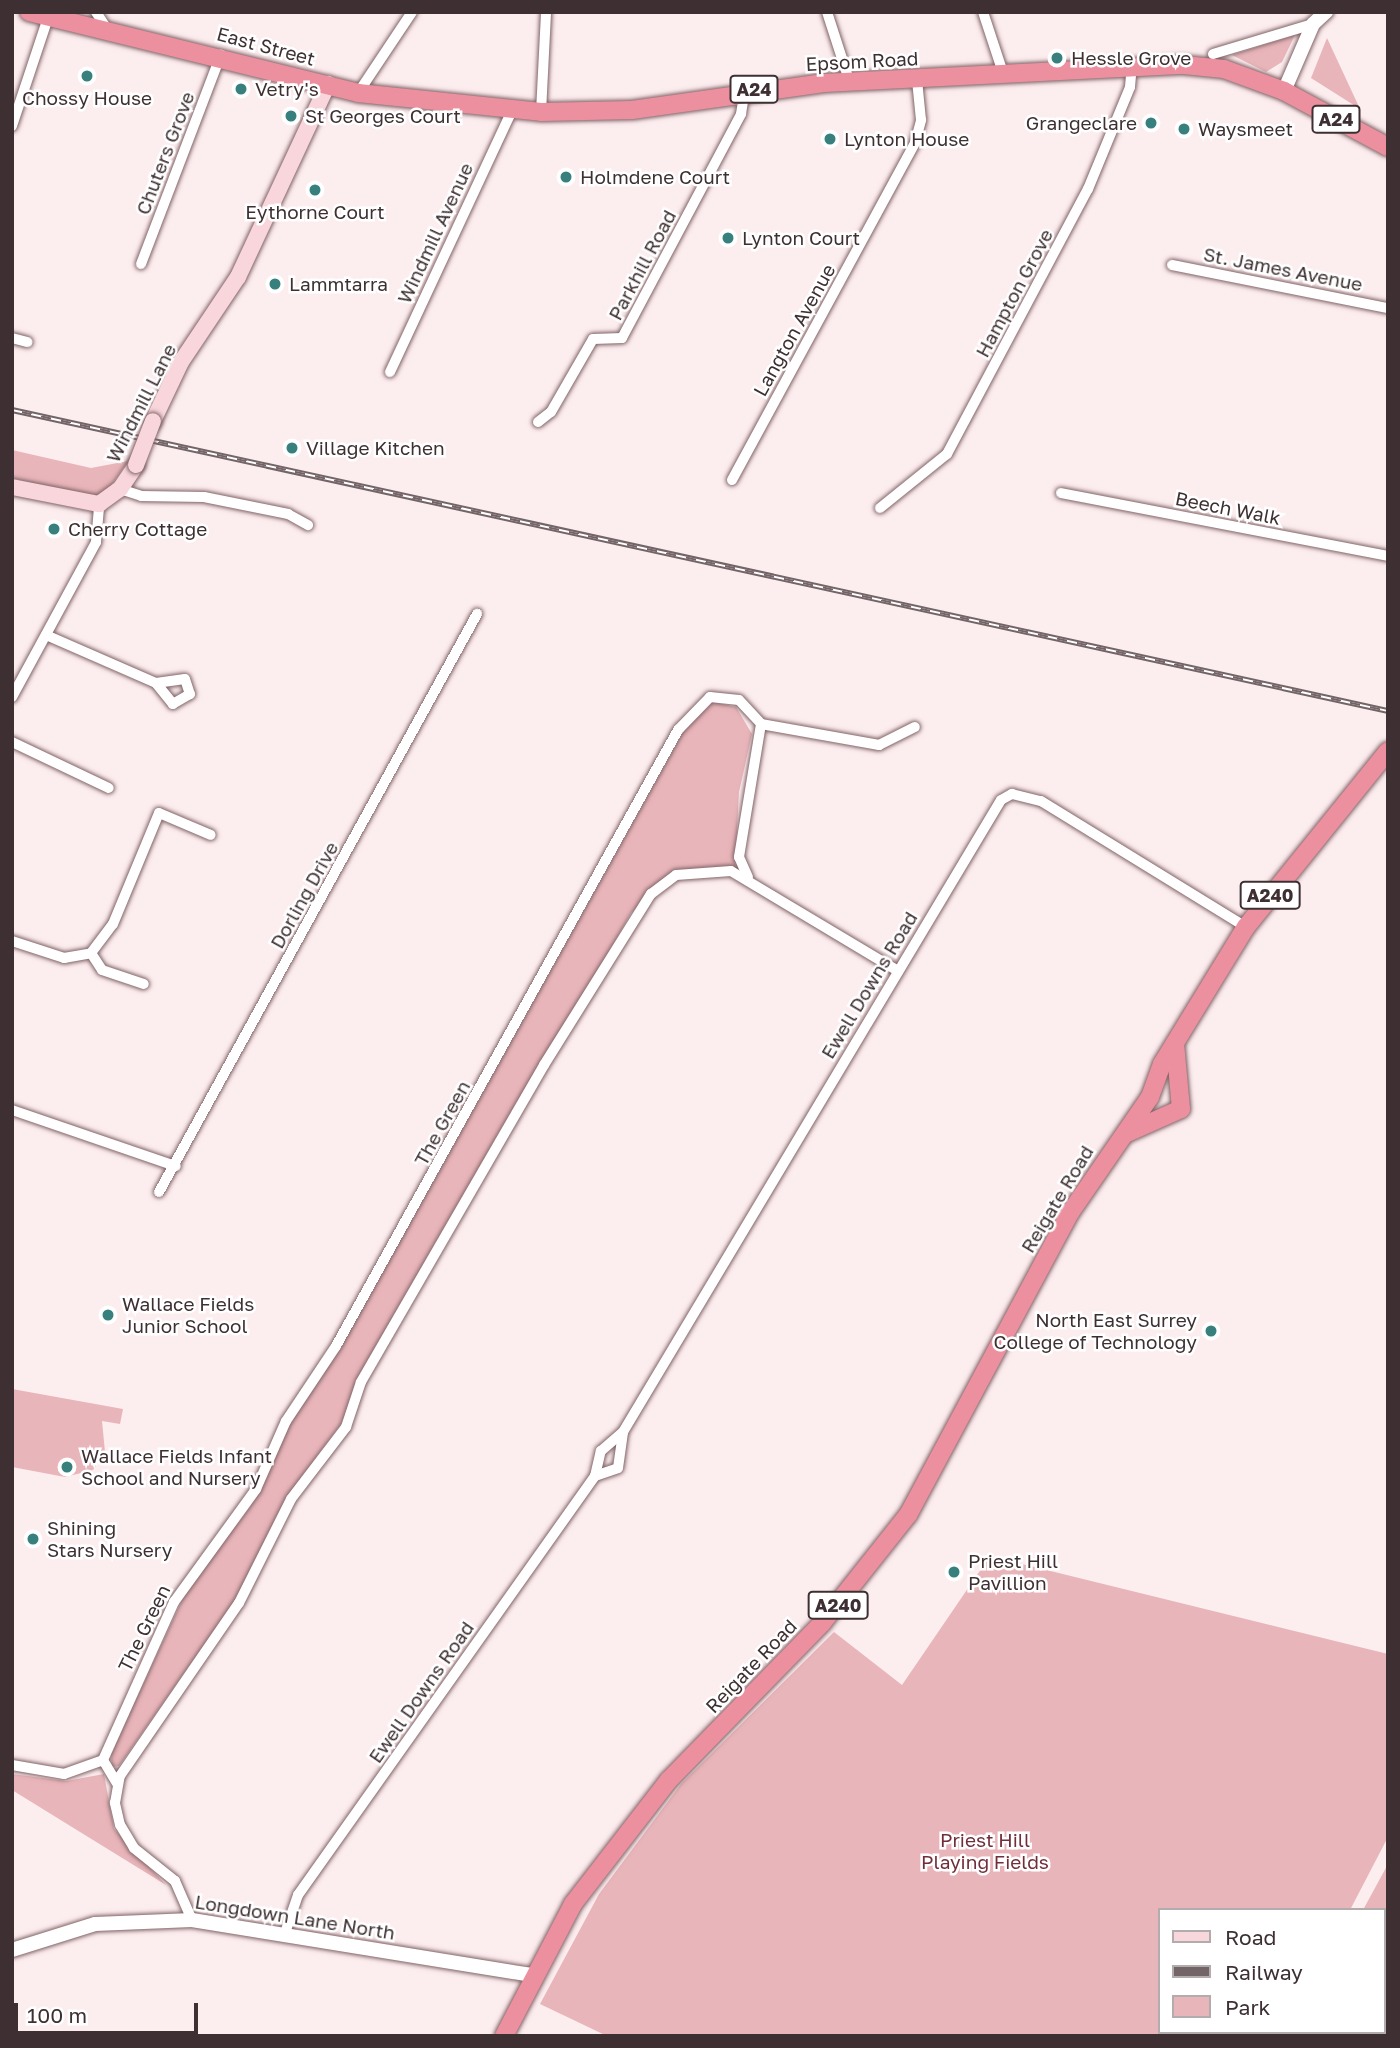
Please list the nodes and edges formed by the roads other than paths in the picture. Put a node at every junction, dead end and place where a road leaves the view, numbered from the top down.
1 (29, 12) edge
2 (96, 12) edge
3 (412, 12) edge
4 (546, 12) edge
5 (827, 12) edge
6 (983, 12) edge
7 (1326, 12) edge
8 (49, 14) edge
9 (71, 16) edge
10 (1313, 24) junction
11 (107, 29) junction
12 (1213, 54) dead end
13 (221, 55) junction
14 (1132, 64) junction
15 (1003, 73) junction
16 (917, 80) junction
17 (850, 82) junction
18 (12, 84) edge
19 (328, 84) junction
20 (24, 89) junction
21 (745, 90) junction
22 (1284, 91) junction
23 (358, 93) junction
24 (512, 110) junction
25 (541, 112) junction
26 (12, 126) edge
27 (1388, 147) edge
28 (141, 264) dead end
29 (1172, 265) dead end
30 (1388, 308) edge
31 (12, 338) edge
32 (27, 342) dead end
33 (390, 372) dead end
34 (538, 422) dead end
35 (732, 480) dead end
36 (12, 487) edge
37 (120, 489) junction
38 (1061, 493) dead end
39 (99, 504) junction
40 (880, 508) dead end
41 (308, 525) dead end
42 (1388, 556) edge
43 (477, 614) dead end
44 (46, 635) junction
45 (156, 683) dead end
46 (12, 697) edge
47 (761, 724) junction
48 (915, 726) dead end
49 (12, 742) edge
50 (1384, 755) edge
51 (109, 788) dead end
52 (211, 835) dead end
53 (748, 877) junction
54 (1246, 927) junction
55 (12, 941) edge
56 (91, 953) junction
57 (898, 971) junction
58 (144, 985) dead end
59 (1175, 1041) junction
60 (1178, 1093) junction
61 (1152, 1095) junction
62 (12, 1110) edge
63 (1157, 1117) junction
64 (1121, 1136) junction
65 (176, 1166) junction
66 (159, 1192) dead end
67 (623, 1432) junction
68 (595, 1476) junction
69 (103, 1760) junction
70 (12, 1765) edge
71 (117, 1783) junction
72 (192, 1920) junction
73 (285, 1933) junction
74 (12, 1950) edge
75 (532, 1975) junction
76 (504, 2036) edge

1 - 8 highway, East Street / A24
2 - 11 street
3 - 23 street
4 - 25 street
5 - 17 street
6 - 15 street
7 - 10 street
8 - 9 highway, East Street / A24
8 - 20 street
9 - 11 highway, East Street / A24
10 - 12 street
10 - 22 street
11 - 13 highway, East Street / A24
13 - 19 highway, East Street / A24
13 - 28 street, Chuters Grove
14 - 15 highway, Epsom Road / A24
14 - 22 highway, Epsom Road / A24
14 - 40 street, Hampton Grove
15 - 16 highway, Epsom Road / A24
16 - 17 highway, Epsom Road / A24
16 - 35 street, Langton Avenue
17 - 21 highway, Epsom Road / A24
18 - 20 street
19 - 23 highway, Epsom Road / A24
19 - 37 main road, Windmill Lane, bridge
20 - 26 street
21 - 25 highway, Epsom Road / A24
21 - 34 street, Parkhill Road
22 - 27 highway, A24
23 - 24 highway, Epsom Road / A24
24 - 25 highway, Epsom Road / A24
24 - 33 street, Windmill Avenue
29 - 30 street, St. James Avenue
31 - 32 street
36 - 39 main road
37 - 39 main road, Windmill Lane
37 - 41 street
38 - 42 street, Beech Walk
39 - 44 street
43 - 65 street, Dorling Drive
44 - 45 street
44 - 46 street
47 - 48 street
47 - 53 street
47 - 69 street, The Green
49 - 51 street
50 - 54 highway, Reigate Road / A240
52 - 56 street
53 - 57 street
53 - 71 street
54 - 57 street, Ewell Downs Road
54 - 59 highway, Reigate Road / A240
55 - 56 street
56 - 58 street
57 - 67 street, Ewell Downs Road
59 - 60 highway
59 - 61 highway, Reigate Road / A240
60 - 61 highway
60 - 63 highway, Reigate Road / A240
61 - 63 highway
61 - 64 highway, Reigate Road / A240
62 - 65 street
63 - 64 highway, Reigate Road / A240
64 - 75 highway, Reigate Road / A240
65 - 66 street, Dorling Drive
67 - 68 street, Ewell Downs Road
67 - 68 street, Ewell Downs Road
68 - 73 street, Ewell Downs Road
69 - 70 street
69 - 71 street
71 - 72 street
72 - 73 street, Longdown Lane North
72 - 74 street, Longdown Lane North
73 - 75 street, Longdown Lane North
75 - 76 highway, Reigate Road / A240

